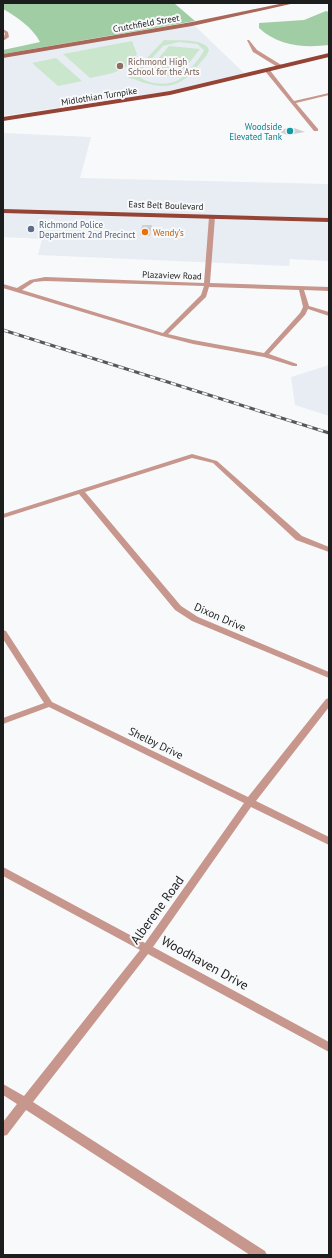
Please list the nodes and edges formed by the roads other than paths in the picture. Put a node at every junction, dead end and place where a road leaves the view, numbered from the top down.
1 (292, 3) edge
2 (3, 30) edge
3 (3, 40) edge
4 (248, 41) dead end
5 (329, 55) edge
6 (3, 56) edge
7 (281, 67) junction
8 (267, 70) junction
9 (329, 94) edge
10 (294, 102) junction
11 (3, 118) edge
12 (316, 130) dead end
13 (3, 211) edge
14 (3, 215) edge
15 (212, 219) junction
16 (329, 220) edge
17 (329, 224) edge
18 (207, 285) junction
19 (3, 286) edge
20 (301, 288) junction
21 (329, 289) edge
22 (17, 290) junction
23 (306, 307) junction
24 (329, 314) edge
25 (164, 335) junction
26 (265, 355) junction
27 (295, 365) dead end
28 (80, 491) junction
29 (3, 516) edge
30 (329, 550) edge
31 (3, 633) edge
32 (329, 675) edge
33 (329, 701) edge
34 (49, 704) junction
35 (3, 721) edge
36 (250, 802) junction
37 (329, 840) edge
38 (3, 871) edge
39 (147, 948) junction
40 (329, 1047) edge
41 (3, 1089) edge
42 (24, 1103) junction
43 (3, 1131) edge
44 (261, 1255) edge

1 - 6 street, Crutchfield Street
2 - 3 street
4 - 7 street
5 - 7 main road, Midlothian Turnpike
7 - 8 main road, Midlothian Turnpike
8 - 10 street
8 - 11 main road, Midlothian Turnpike
9 - 10 street
10 - 12 street
13 - 15 main road, East Belt Boulevard
14 - 15 main road, East Belt Boulevard
15 - 16 main road, East Belt Boulevard
15 - 17 main road, East Belt Boulevard
15 - 18 street
18 - 20 street, Plazaview Road
18 - 22 street, Plazaview Road
18 - 25 street
19 - 22 street
20 - 21 street, Plazaview Road
20 - 23 street
22 - 25 street
23 - 24 street
23 - 26 street
25 - 26 street
26 - 27 street
28 - 29 street
28 - 30 street
28 - 32 street, Dixon Drive
31 - 34 street
33 - 36 street, Alberene Road
34 - 35 street
34 - 36 street, Shelby Drive
36 - 37 street, Shelby Drive
36 - 39 street, Alberene Road
38 - 39 street, Woodhaven Drive
39 - 40 street, Woodhaven Drive
39 - 42 street, Alberene Road
41 - 42 street
42 - 43 street, Alberene Road
42 - 44 street

